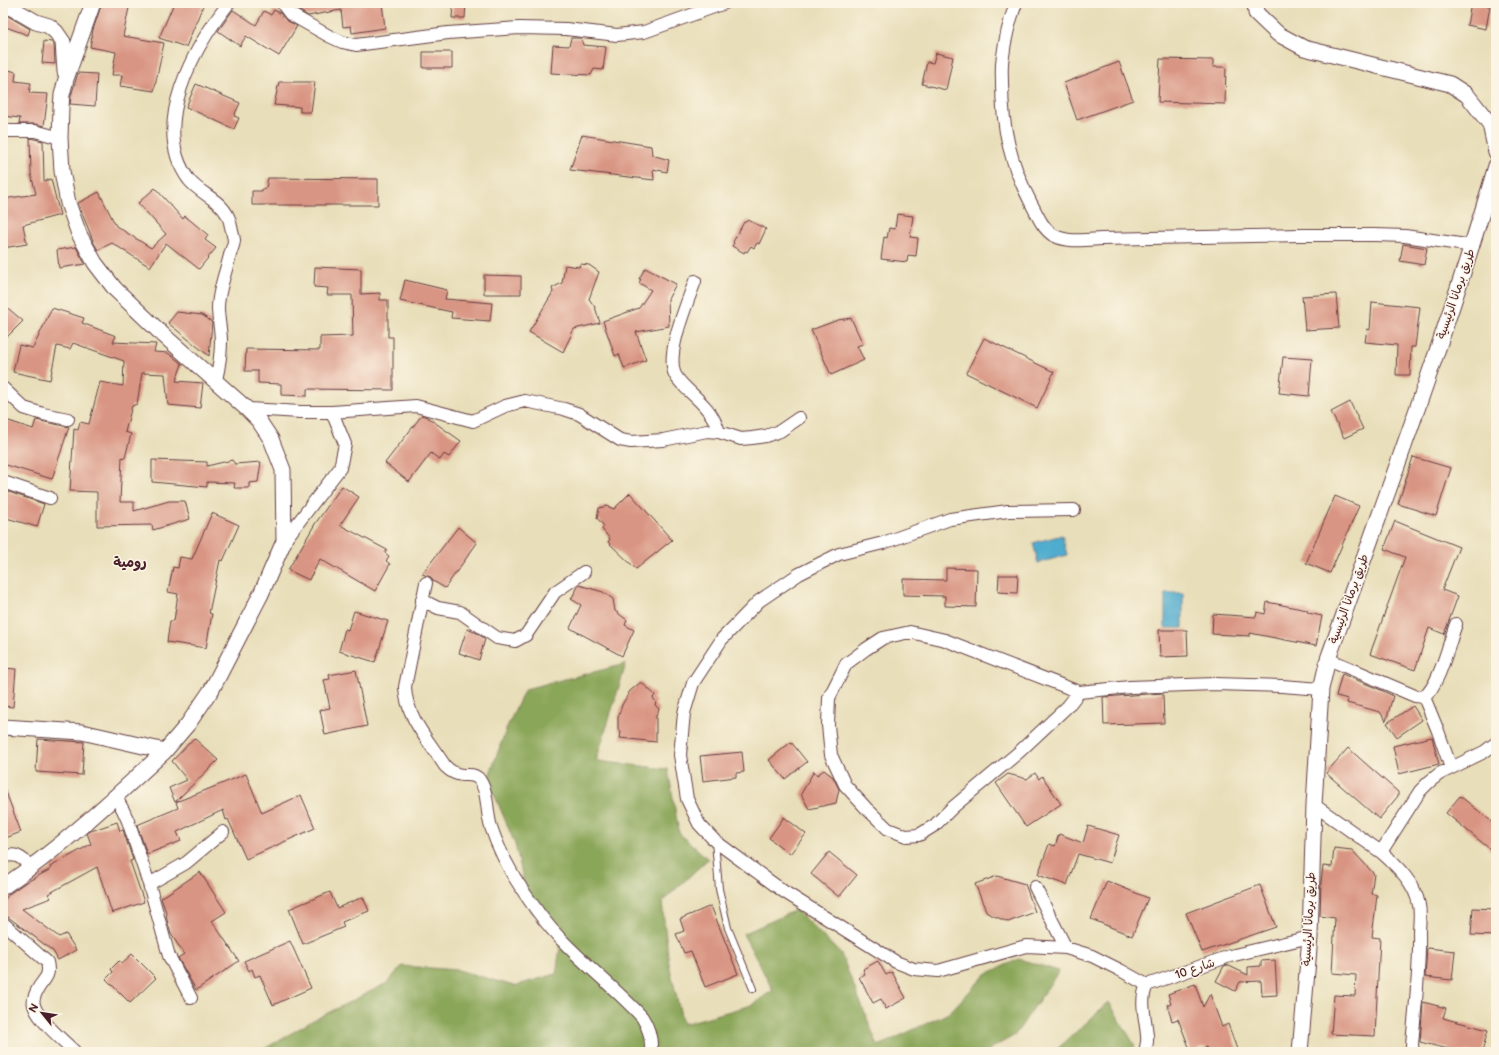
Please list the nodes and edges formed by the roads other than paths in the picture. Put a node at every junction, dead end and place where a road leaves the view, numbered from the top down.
1 (3, 3) edge
2 (92, 3) edge
3 (229, 3) edge
4 (285, 3) edge
5 (725, 3) edge
6 (1016, 3) edge
7 (1255, 3) edge
8 (66, 79) junction
9 (3, 130) edge
10 (60, 138) junction
11 (1496, 152) edge
12 (1496, 166) edge
13 (1473, 246) junction
14 (695, 281) dead end
15 (216, 380) junction
16 (3, 388) edge
17 (247, 409) junction
18 (332, 412) junction
19 (799, 418) dead end
20 (68, 420) dead end
21 (719, 432) junction
22 (3, 482) edge
23 (50, 498) dead end
24 (1074, 510) dead end
25 (284, 541) junction
26 (584, 572) dead end
27 (426, 582) dead end
28 (422, 600) junction
29 (1456, 624) dead end
30 (1328, 659) junction
31 (1321, 689) junction
32 (1079, 692) junction
33 (1424, 697) junction
34 (3, 727) edge
35 (1496, 743) edge
36 (165, 751) junction
37 (1451, 768) junction
38 (116, 797) junction
39 (1314, 805) junction
40 (223, 832) dead end
41 (715, 842) junction
42 (1381, 852) junction
43 (3, 856) edge
44 (32, 867) junction
45 (149, 884) junction
46 (3, 887) edge
47 (1035, 887) dead end
48 (3, 923) edge
49 (1310, 937) junction
50 (1066, 948) junction
51 (1147, 985) junction
52 (753, 989) dead end
53 (191, 998) dead end
54 (75, 1052) edge
55 (651, 1052) edge
56 (1145, 1052) edge
57 (1300, 1052) edge
58 (1413, 1052) edge

1 - 8 street
2 - 8 street
3 - 15 street
4 - 5 street
6 - 13 street
7 - 11 street
8 - 10 street
9 - 10 street
10 - 15 street
12 - 13 street, طريق برمانا الرئيسية
13 - 30 street, طريق برمانا الرئيسية
14 - 21 street
15 - 17 street
16 - 20 street
17 - 18 street
17 - 25 street
18 - 21 street
18 - 25 street
19 - 21 street
22 - 23 street
24 - 41 street
25 - 36 street
26 - 28 street
27 - 28 street
28 - 55 street
29 - 33 street
30 - 31 street, طريق برمانا الرئيسية
30 - 33 street
31 - 32 street
31 - 39 street, طريق برمانا الرئيسية
32 - 32 street
33 - 37 street
34 - 36 street
35 - 37 street
36 - 38 street
37 - 42 street
38 - 44 street
38 - 45 street
39 - 42 street
39 - 49 street, طريق برمانا الرئيسية
40 - 45 street
41 - 50 street
41 - 52 lane
42 - 58 street
43 - 44 street
44 - 46 street
45 - 53 street
47 - 50 street
48 - 54 street
49 - 51 street, شارع 10
49 - 57 street, طريق برمانا الرئيسية
50 - 51 street
51 - 56 street

